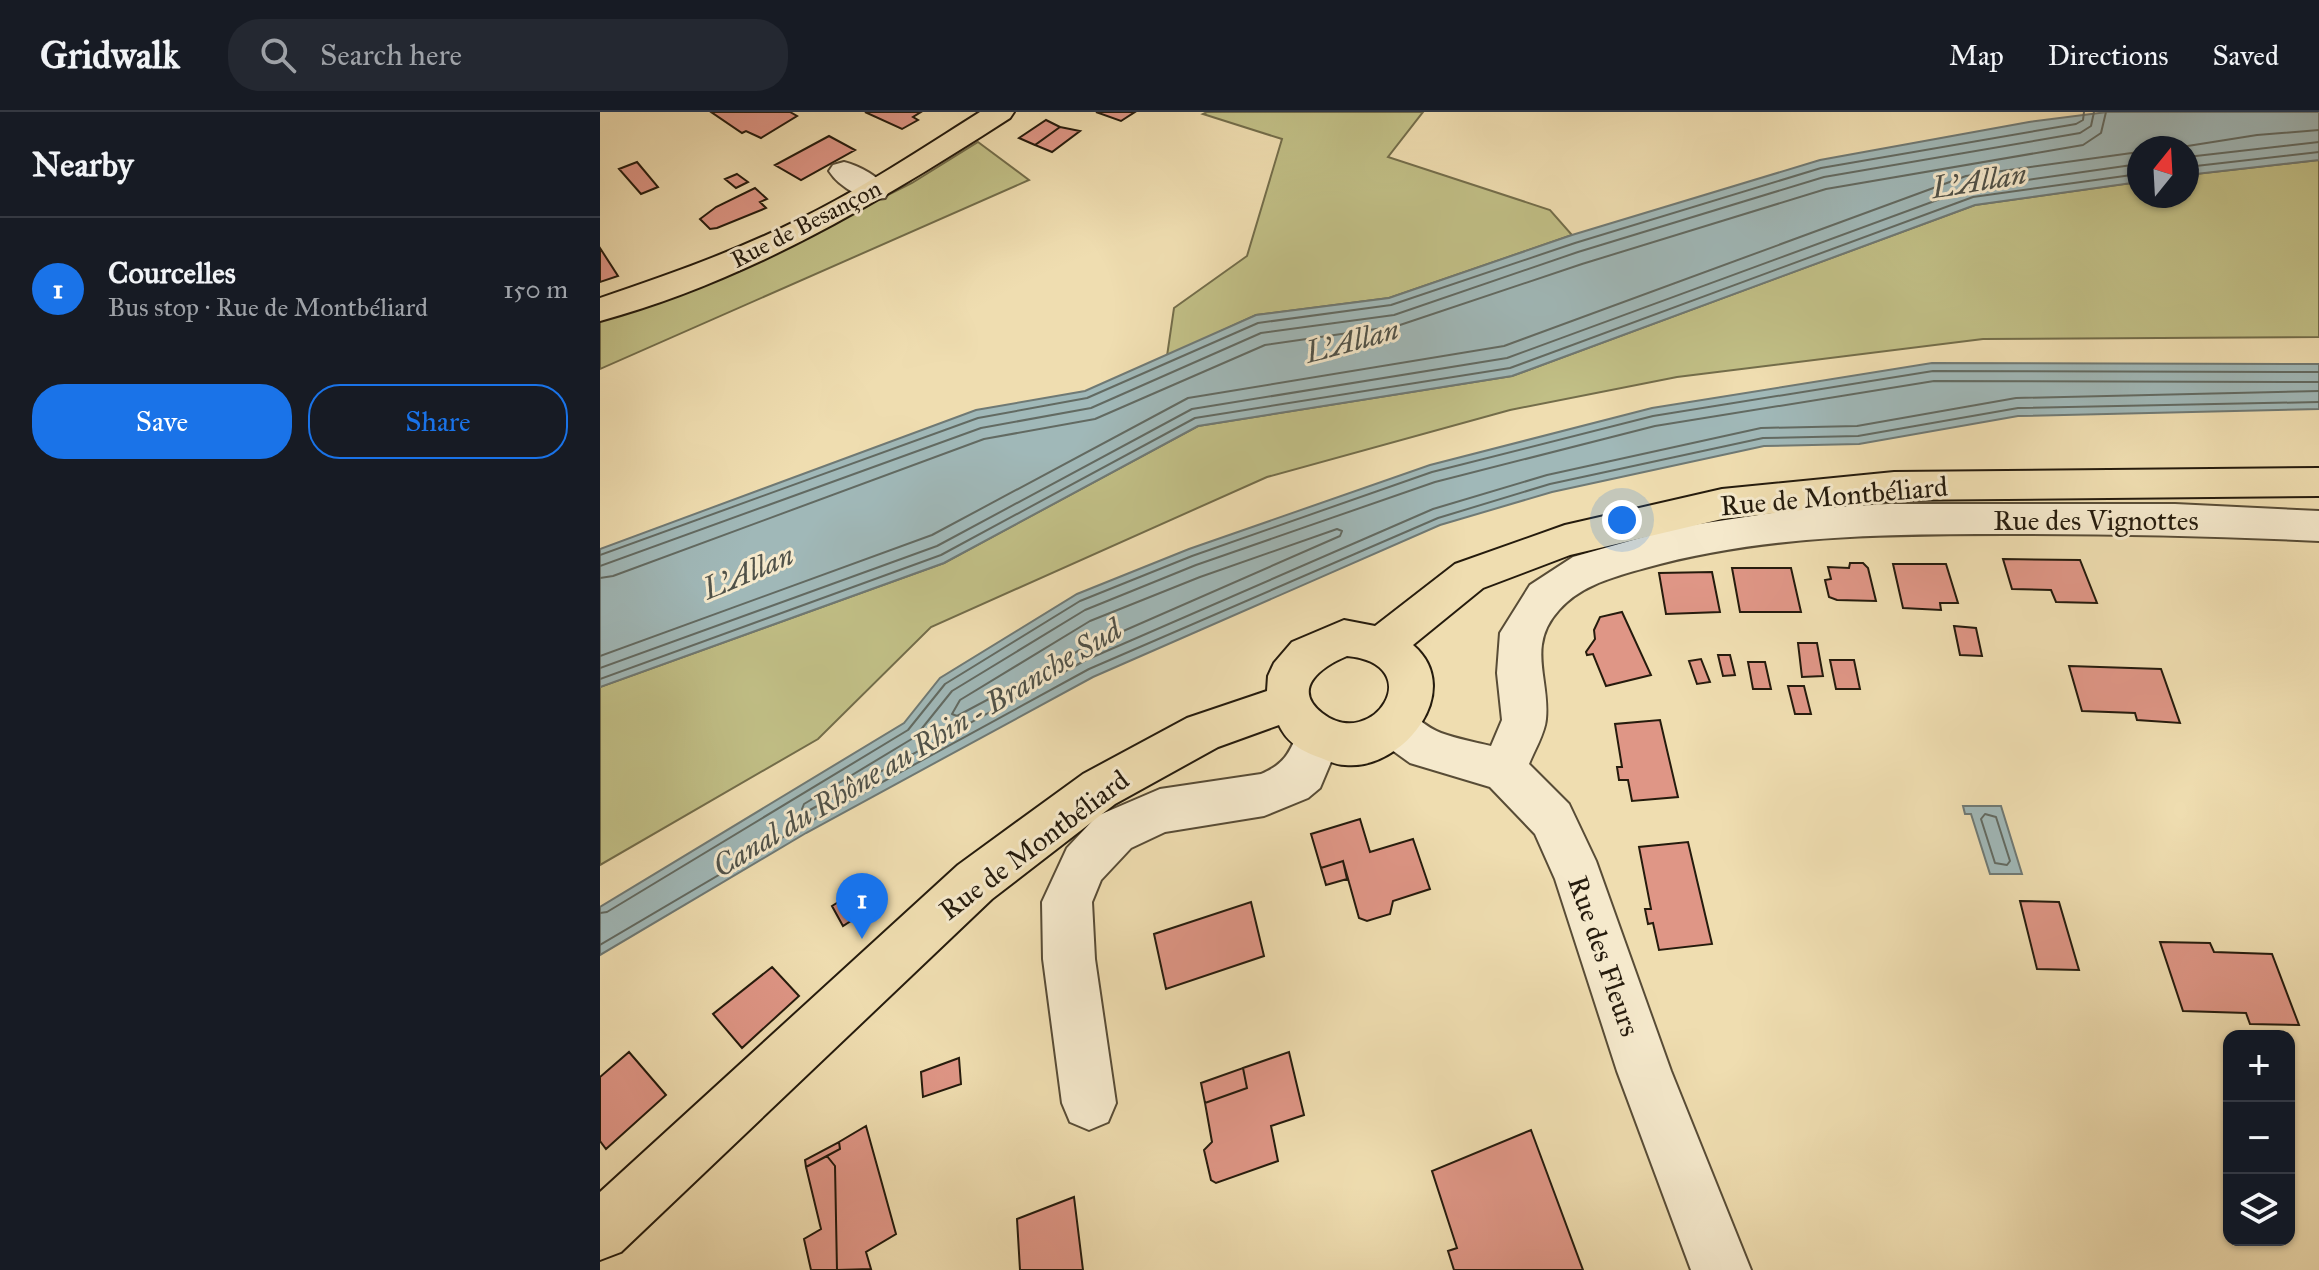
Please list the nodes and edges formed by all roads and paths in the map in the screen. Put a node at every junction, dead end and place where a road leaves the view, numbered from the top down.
1 (1000, 112) edge
2 (844, 171) dead end
3 (874, 191) junction
4 (600, 310) edge
5 (2319, 482) edge
6 (2319, 526) edge
7 (1383, 644) junction
8 (1303, 721) junction
9 (1394, 726) junction
10 (1504, 770) junction
11 (1089, 1103) dead end
12 (600, 1231) edge
13 (1721, 1270) edge

1 - 3 main road, Rue de Besançon
2 - 3 street
3 - 4 main road, Rue de Besançon
5 - 7 main road, Rue de Montbéliard
6 - 10 street, Rue des Vignottes
7 - 8 main road
7 - 9 main road
8 - 9 main road
8 - 11 street
8 - 12 main road, Rue de Montbéliard
9 - 10 street
10 - 13 street, Rue des Fleurs

